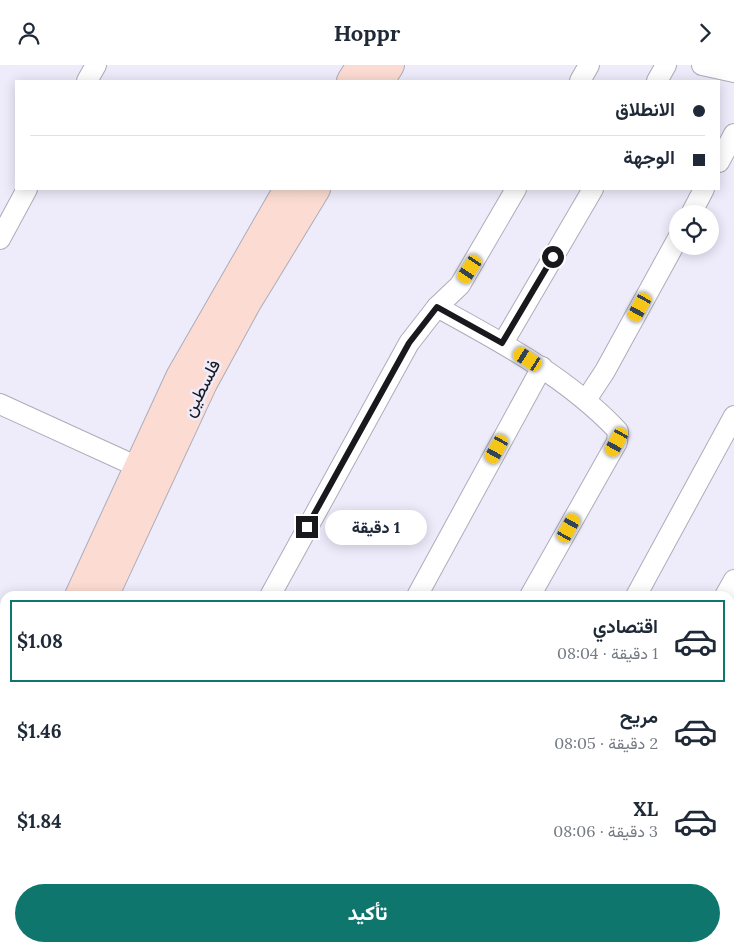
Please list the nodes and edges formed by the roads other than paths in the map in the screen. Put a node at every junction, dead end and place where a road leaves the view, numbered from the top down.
1 (96, 65) edge
2 (361, 65) edge
3 (390, 65) edge
4 (589, 65) edge
5 (666, 65) edge
6 (702, 65) edge
7 (734, 72) edge
8 (88, 80) edge
9 (352, 80) edge
10 (381, 80) edge
11 (581, 80) edge
12 (657, 80) edge
13 (734, 134) edge
14 (720, 160) edge
15 (26, 190) edge
16 (287, 190) edge
17 (315, 190) edge
18 (515, 190) edge
19 (592, 190) edge
20 (703, 190) edge
21 (696, 205) edge
22 (0, 239) edge
23 (669, 254) edge
24 (437, 307) junction
25 (502, 343) junction
26 (542, 367) junction
27 (586, 400) junction
28 (0, 404) edge
29 (734, 416) edge
30 (138, 467) junction
31 (734, 580) edge
32 (81, 591) edge
33 (106, 591) edge
34 (273, 591) edge
35 (420, 591) edge
36 (533, 591) edge
37 (639, 591) edge
38 (728, 591) edge

1 - 8 street
2 - 9 street
3 - 10 street
4 - 11 street
5 - 12 street
6 - 7 street
13 - 14 street
15 - 22 street
16 - 30 street, فلسطين
17 - 33 street, فلسطين
18 - 24 street
19 - 25 street
20 - 21 street
23 - 27 street
24 - 25 street
24 - 34 street
25 - 26 street
26 - 27 street
26 - 35 street
27 - 36 street
28 - 30 street
29 - 37 street
30 - 32 street, فلسطين
31 - 38 street

